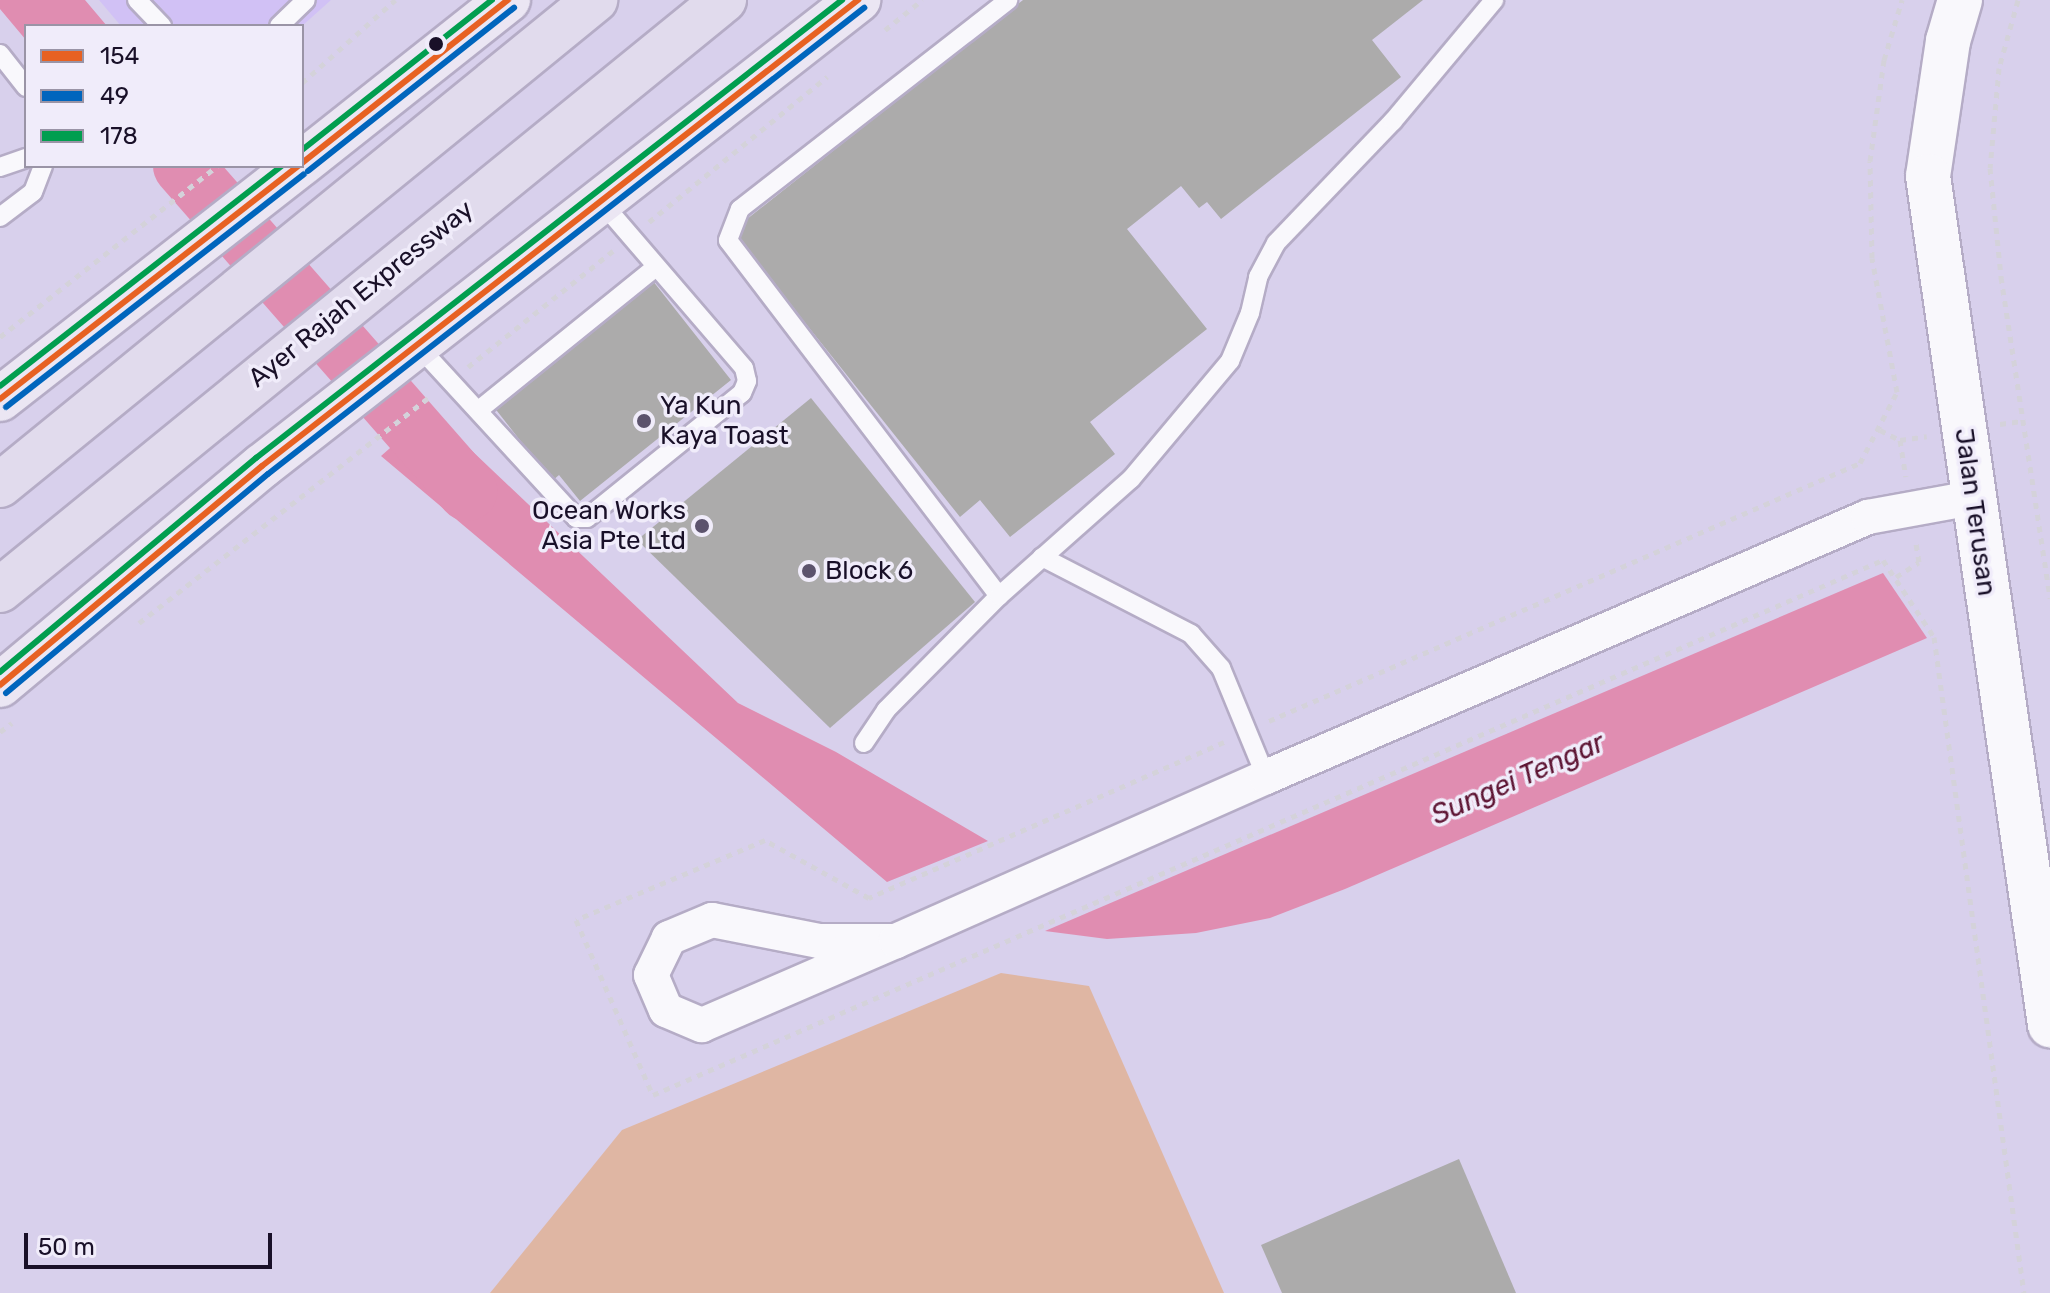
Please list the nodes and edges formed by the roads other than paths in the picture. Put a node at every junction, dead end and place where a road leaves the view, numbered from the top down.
1 (137, 0) edge
2 (306, 0) edge
3 (508, 0) edge
4 (595, 0) edge
5 (724, 0) edge
6 (1008, 0) edge
7 (1494, 0) edge
8 (1960, 0) edge
9 (866, 20) edge
10 (160, 24) edge
11 (281, 24) edge
12 (0, 54) edge
13 (24, 84) edge
14 (24, 159) edge
15 (304, 161) edge
16 (0, 167) edge
17 (42, 168) edge
18 (290, 172) edge
19 (602, 203) junction
20 (0, 217) edge
21 (656, 267) junction
22 (410, 353) junction
23 (0, 399) edge
24 (480, 409) junction
25 (0, 485) edge
26 (1973, 498) junction
27 (1042, 557) junction
28 (0, 590) edge
29 (999, 596) junction
30 (12, 700) edge
31 (864, 743) dead end
32 (1266, 777) junction
33 (896, 941) junction
34 (2050, 1025) edge

1 - 10 lane
2 - 11 lane
3 - 15 main road
4 - 25 highway
5 - 28 highway, Ayer Rajah Expressway
6 - 29 lane
7 - 27 lane
8 - 26 street, Jalan Terusan
9 - 19 main road
12 - 13 lane
14 - 16 lane
17 - 20 lane
18 - 23 main road
19 - 21 lane
19 - 22 main road
21 - 24 lane
21 - 24 lane
22 - 24 lane
22 - 30 main road
26 - 32 street
26 - 34 street, Jalan Terusan
27 - 29 lane
27 - 32 lane
29 - 31 lane
32 - 33 street
33 - 33 street

